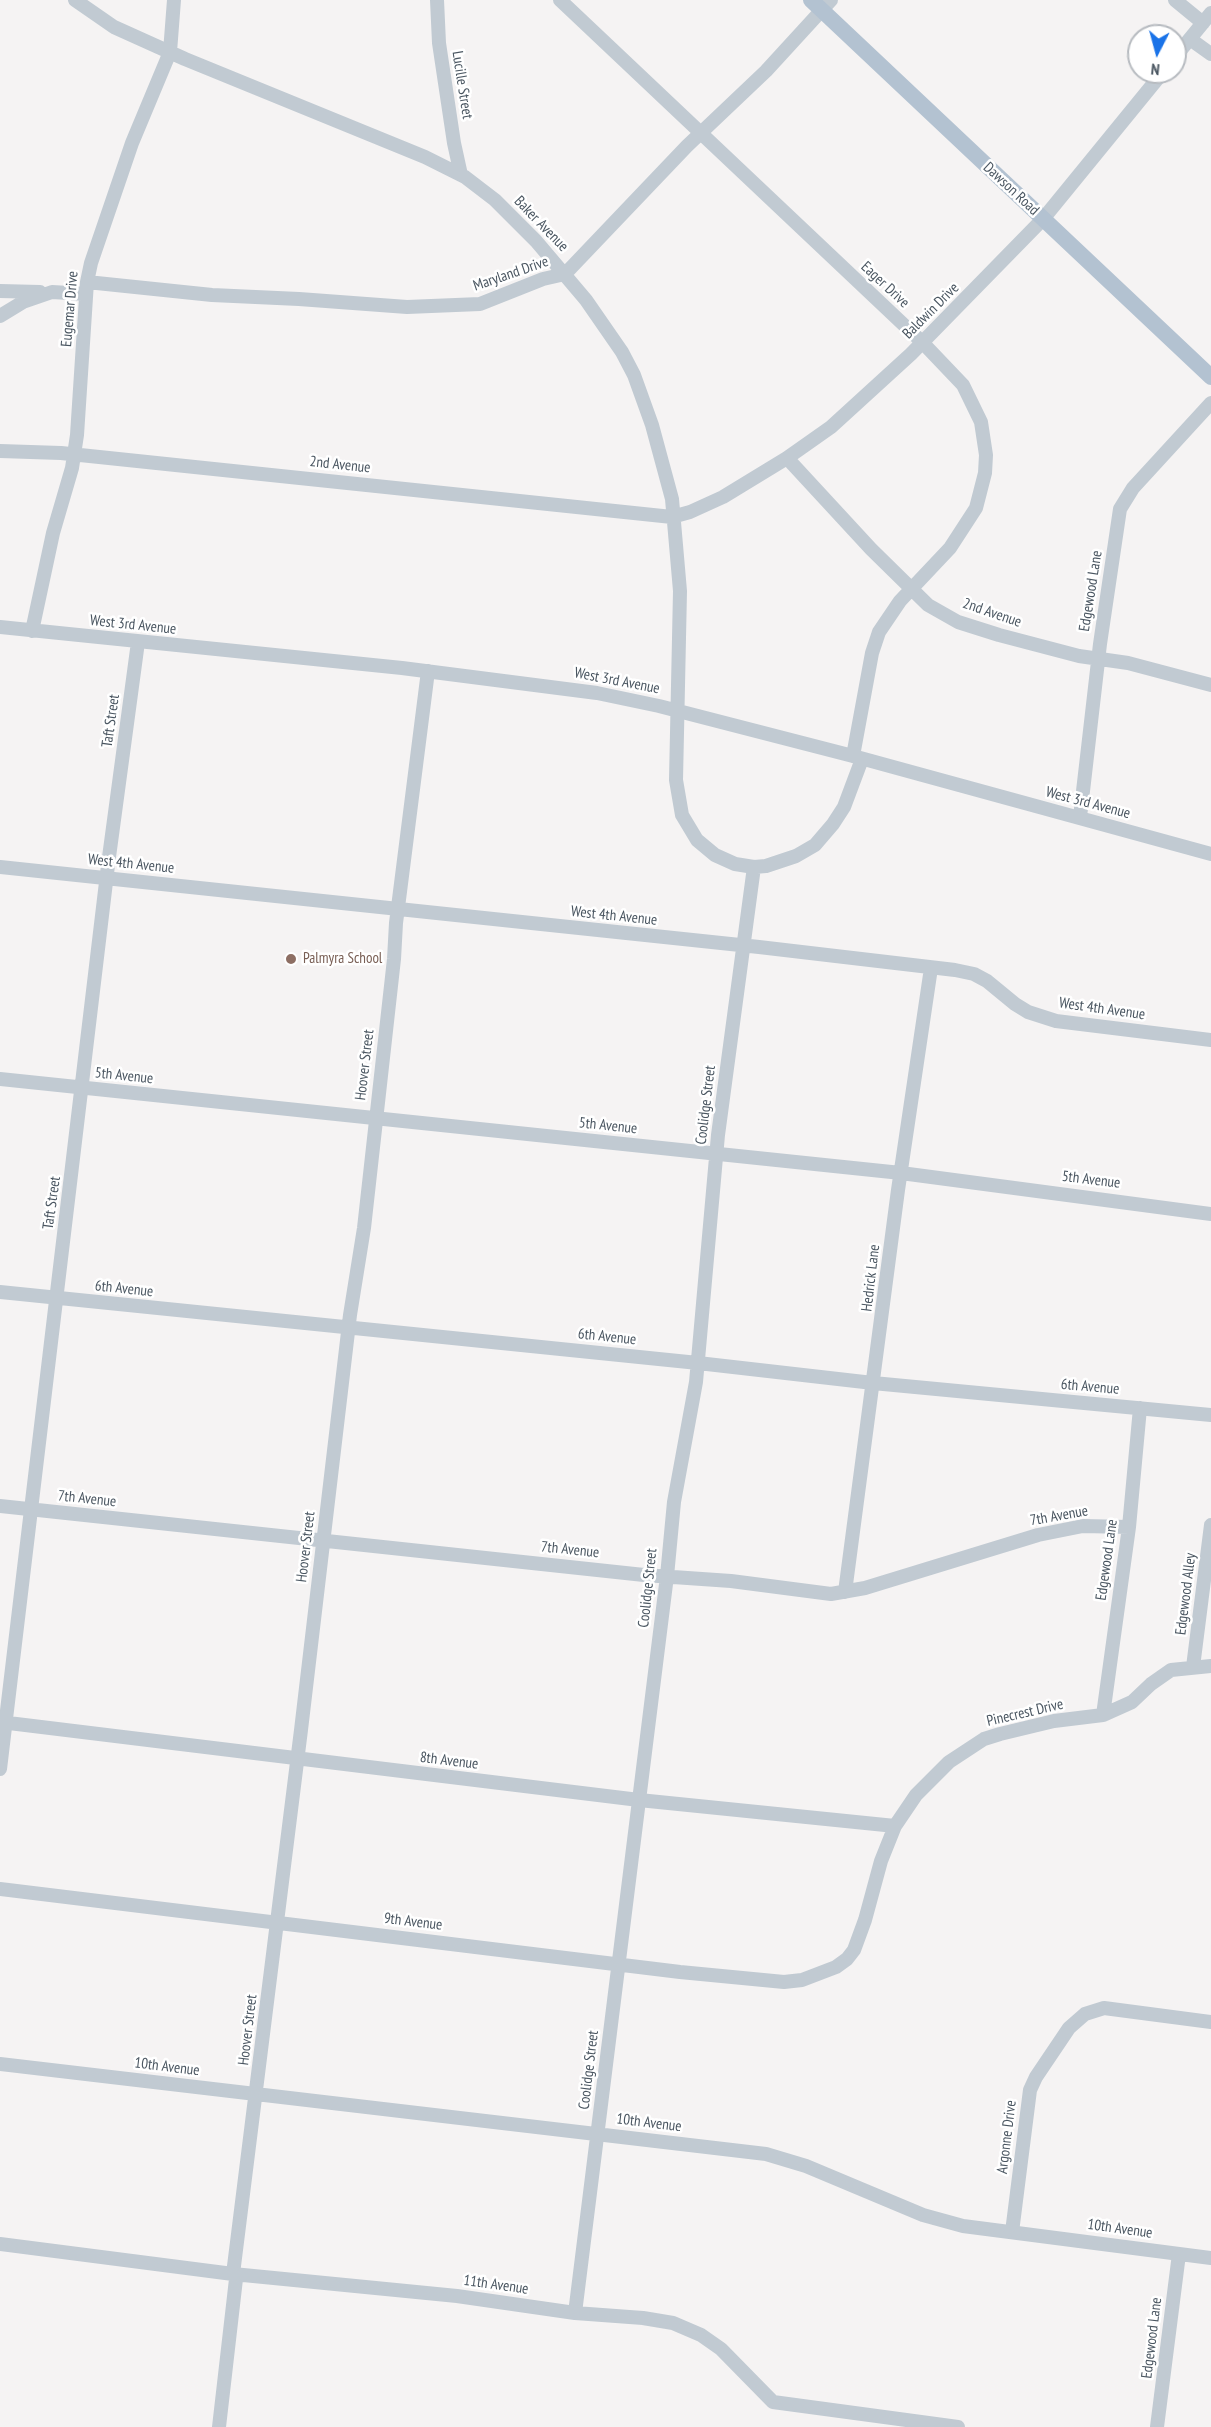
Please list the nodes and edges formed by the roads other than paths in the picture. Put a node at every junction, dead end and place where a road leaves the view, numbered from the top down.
1 (75, 0) edge
2 (174, 0) edge
3 (437, 0) edge
4 (560, 0) edge
5 (1174, 0) edge
6 (822, 4) edge
7 (1207, 18) edge
8 (1190, 39) junction
9 (1187, 43) edge
10 (170, 52) junction
11 (1211, 54) edge
12 (1153, 84) edge
13 (702, 134) junction
14 (461, 175) junction
15 (1043, 219) junction
16 (565, 274) junction
17 (87, 288) junction
18 (0, 291) edge
19 (52, 292) junction
20 (0, 316) edge
21 (922, 342) junction
22 (1211, 377) edge
23 (1211, 403) edge
24 (0, 451) edge
25 (74, 454) junction
26 (787, 458) junction
27 (675, 516) junction
28 (911, 588) junction
29 (0, 627) edge
30 (32, 631) junction
31 (138, 642) junction
32 (1098, 659) junction
33 (428, 671) junction
34 (1211, 685) edge
35 (678, 711) junction
36 (857, 758) junction
37 (1080, 817) junction
38 (1211, 854) edge
39 (0, 867) edge
40 (754, 867) junction
41 (108, 878) junction
42 (397, 910) junction
43 (742, 946) junction
44 (931, 968) junction
45 (1211, 1040) edge
46 (0, 1079) edge
47 (82, 1088) junction
48 (375, 1119) junction
49 (717, 1154) junction
50 (901, 1173) junction
51 (1211, 1214) edge
52 (0, 1292) edge
53 (56, 1298) junction
54 (349, 1329) junction
55 (698, 1363) junction
56 (873, 1383) junction
57 (1140, 1408) junction
58 (1211, 1415) edge
59 (0, 1506) edge
60 (32, 1510) junction
61 (1211, 1525) edge
62 (1129, 1527) junction
63 (323, 1540) junction
64 (667, 1576) junction
65 (845, 1592) junction
66 (1211, 1666) edge
67 (1193, 1667) junction
68 (1103, 1715) junction
69 (3, 1722) edge
70 (298, 1760) junction
71 (0, 1768) edge
72 (639, 1800) junction
73 (896, 1826) junction
74 (0, 1889) edge
75 (278, 1922) junction
76 (619, 1964) junction
77 (822, 1974) joint
78 (1211, 2022) edge
79 (0, 2064) edge
80 (257, 2095) junction
81 (597, 2133) junction
82 (1012, 2232) junction
83 (0, 2244) edge
84 (1179, 2254) junction
85 (1211, 2258) edge
86 (233, 2274) junction
87 (575, 2313) junction
88 (219, 2427) edge
89 (958, 2427) edge
90 (1157, 2427) edge

1 - 10 street, Baker Avenue
2 - 10 street, Eugemar Drive
3 - 14 street, Lucille Street
4 - 13 street, Eager Drive
5 - 7 street
6 - 13 street, Maryland Drive
6 - 15 main road, Dawson Road
7 - 8 street
8 - 9 street
8 - 11 street
10 - 14 street, Baker Avenue
10 - 17 street, Eugemar Drive
12 - 15 street, Baldwin Drive
13 - 16 street, Maryland Drive
13 - 21 street, Eager Drive
14 - 16 street, Baker Avenue
15 - 21 street, Baldwin Drive
15 - 22 main road, Dawson Road
16 - 17 street, Maryland Drive
16 - 27 street, Baker Avenue
17 - 19 street, Maryland Drive
17 - 25 street, Eugemar Drive
18 - 19 street
19 - 20 street, Maryland Drive
21 - 26 street, Baldwin Drive
21 - 28 street, Eager Drive
23 - 32 street, Edgewood Lane
24 - 25 street, 2nd Avenue
25 - 27 street, 2nd Avenue
25 - 30 street, Eugemar Drive
26 - 27 street, Baldwin Drive
26 - 28 street, 2nd Avenue
27 - 35 street, Baker Avenue
28 - 32 street, 2nd Avenue
28 - 36 street, Eager Drive
29 - 30 street, West 3rd Avenue
30 - 31 street, West 3rd Avenue
31 - 33 street, West 3rd Avenue
31 - 41 street, Taft Street
32 - 34 street, 2nd Avenue
32 - 37 street, Edgewood Lane
33 - 35 street, West 3rd Avenue
33 - 42 street, Hoover Street
35 - 36 street, West 3rd Avenue
35 - 40 street, Baker Avenue
36 - 37 street, West 3rd Avenue
36 - 40 street, Eager Drive
37 - 38 street, West 3rd Avenue
39 - 41 street, West 4th Avenue
40 - 43 street, Coolidge Street
41 - 42 street, West 4th Avenue
41 - 47 street, Taft Street
42 - 43 street, West 4th Avenue
42 - 48 street, Hoover Street
43 - 44 street, West 4th Avenue
43 - 49 street, Coolidge Street
44 - 45 street, West 4th Avenue
44 - 50 street, Hedrick Lane
46 - 47 street, 5th Avenue
47 - 48 street, 5th Avenue
47 - 53 street, Taft Street
48 - 49 street, 5th Avenue
48 - 54 street, Hoover Street
49 - 50 street, 5th Avenue
49 - 55 street, Coolidge Street
50 - 51 street, 5th Avenue
50 - 56 street, Hedrick Lane
52 - 53 street, 6th Avenue
53 - 54 street, 6th Avenue
53 - 60 street, Taft Street
54 - 55 street, 6th Avenue
54 - 63 street, Hoover Street
55 - 56 street, 6th Avenue
55 - 64 street, Coolidge Street
56 - 57 street, 6th Avenue
56 - 65 street, Hedrick Lane
57 - 58 street, 6th Avenue
57 - 62 street, Edgewood Lane
59 - 60 street, 7th Avenue
60 - 63 street, 7th Avenue
60 - 69 street, Taft Street
61 - 67 street, Edgewood Alley
62 - 65 street, 7th Avenue
62 - 68 street, Edgewood Lane
63 - 64 street, 7th Avenue
63 - 70 street, Hoover Street
64 - 65 street, 7th Avenue
64 - 72 street, Coolidge Street
66 - 67 street, Pinecrest Drive
67 - 68 street, Pinecrest Drive
68 - 73 street, Pinecrest Drive
69 - 70 street, 8th Avenue
69 - 71 street, Taft Street
70 - 72 street, 8th Avenue
70 - 75 street, Hoover Street
72 - 73 street, 8th Avenue
72 - 76 street, Coolidge Street
73 - 77 street, Pinecrest Drive
74 - 75 street, 9th Avenue
75 - 76 street, 9th Avenue
75 - 80 street, Hoover Street
76 - 77 street, 9th Avenue
76 - 81 street, Coolidge Street
78 - 82 street, Argonne Drive
79 - 80 street, 10th Avenue
80 - 81 street, 10th Avenue
80 - 86 street, Hoover Street
81 - 82 street, 10th Avenue
81 - 87 street, Coolidge Street
82 - 84 street, 10th Avenue
83 - 86 street, 11th Avenue
84 - 85 street, 10th Avenue
84 - 90 street, Edgewood Lane
86 - 87 street, 11th Avenue
86 - 88 street, Hoover Street
87 - 89 street, 11th Avenue

